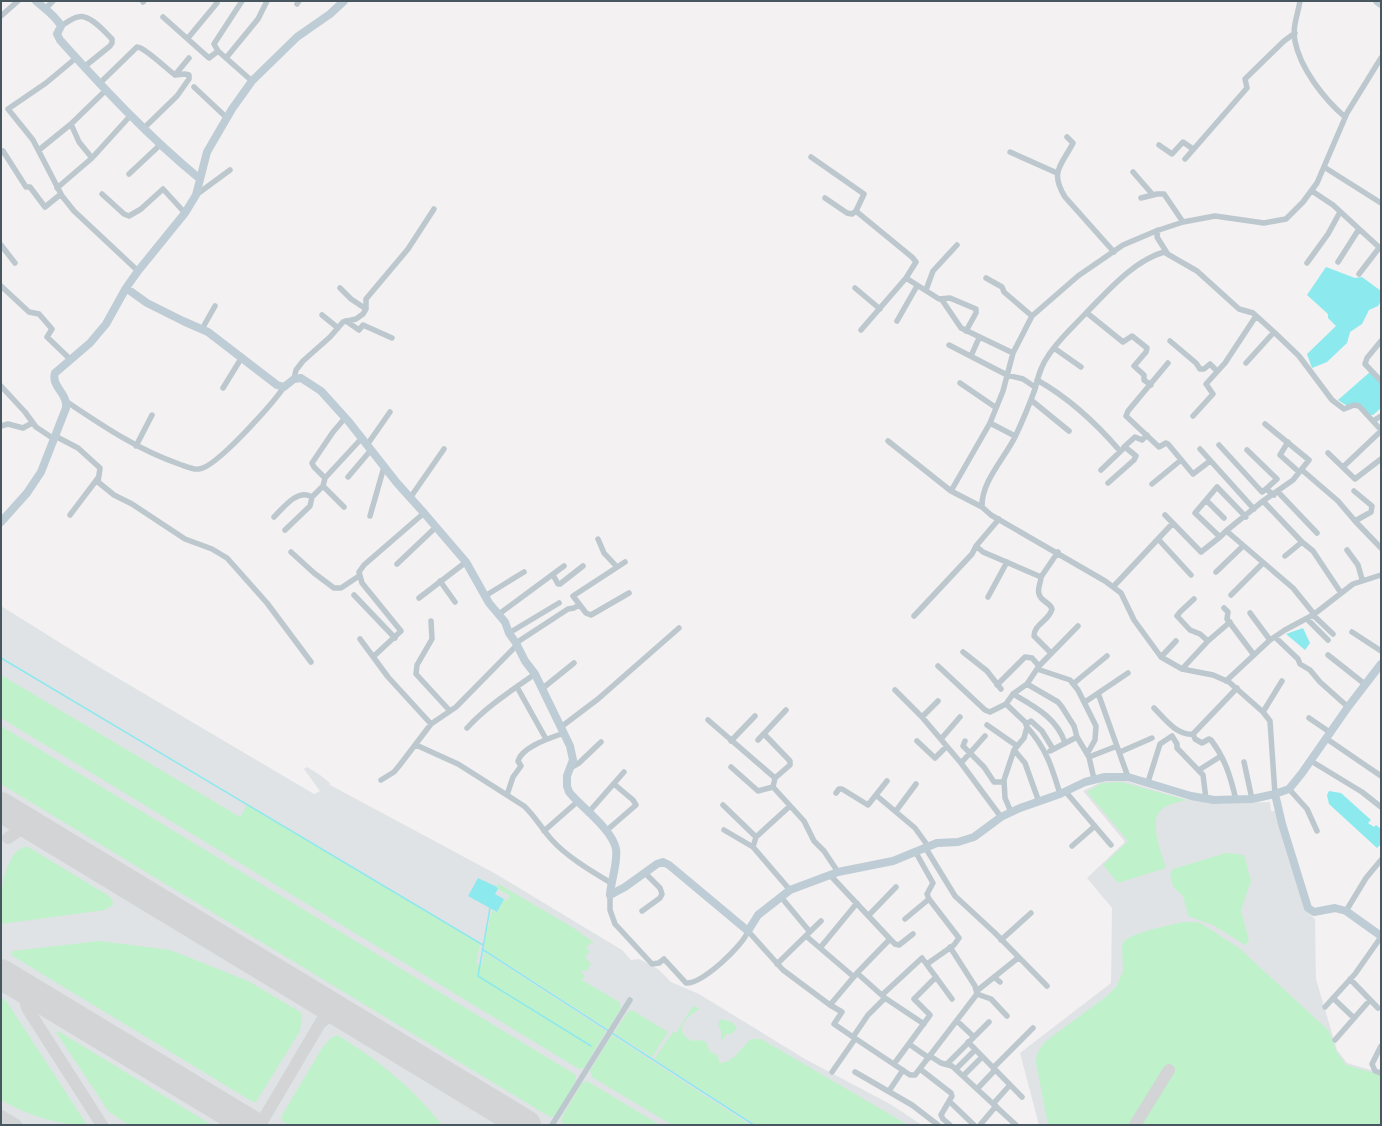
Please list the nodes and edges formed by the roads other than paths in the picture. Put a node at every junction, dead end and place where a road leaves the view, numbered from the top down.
1 (18, 1) edge
2 (36, 1) edge
3 (53, 1) edge
4 (241, 1) edge
5 (267, 1) edge
6 (344, 1) edge
7 (1300, 1) edge
8 (1377, 1) edge
9 (216, 3) dead end
10 (1381, 4) edge
11 (45, 9) junction
12 (1, 16) edge
13 (163, 17) dead end
14 (61, 26) junction
15 (1295, 33) junction
16 (188, 38) junction
17 (218, 51) junction
18 (76, 58) junction
19 (189, 58) dead end
20 (226, 58) junction
21 (1381, 58) edge
22 (84, 67) junction
23 (175, 75) junction
24 (252, 81) junction
25 (99, 84) junction
26 (194, 87) dead end
27 (105, 91) junction
28 (131, 115) junction
29 (1345, 117) junction
30 (227, 118) junction
31 (71, 124) junction
32 (144, 128) junction
33 (1067, 137) dead end
34 (160, 145) junction
35 (1159, 145) dead end
36 (1193, 149) junction
37 (39, 150) junction
38 (1010, 152) dead end
39 (1, 153) edge
40 (811, 157) dead end
41 (92, 158) junction
42 (1185, 159) dead end
43 (1324, 167) junction
44 (230, 170) dead end
45 (1133, 172) dead end
46 (1057, 173) junction
47 (129, 174) dead end
48 (200, 180) junction
49 (57, 188) junction
50 (1312, 191) junction
51 (60, 194) junction
52 (102, 194) dead end
53 (196, 195) junction
54 (1153, 195) junction
55 (825, 198) dead end
56 (1141, 198) dead end
57 (1381, 203) edge
58 (434, 209) dead end
59 (856, 211) junction
60 (1340, 212) junction
61 (185, 213) junction
62 (1183, 222) junction
63 (1359, 229) junction
64 (1158, 230) junction
65 (1, 245) edge
66 (957, 245) dead end
67 (1380, 249) edge
68 (1114, 252) junction
69 (1169, 254) junction
70 (1338, 262) dead end
71 (15, 263) dead end
72 (1307, 263) dead end
73 (138, 271) junction
74 (1359, 274) dead end
75 (906, 278) junction
76 (986, 278) dead end
77 (1, 286) edge
78 (917, 286) junction
79 (126, 288) junction
80 (340, 288) dead end
81 (855, 288) dead end
82 (926, 290) junction
83 (942, 300) junction
84 (215, 306) dead end
85 (366, 309) junction
86 (880, 309) junction
87 (1087, 313) junction
88 (322, 315) dead end
89 (1032, 316) junction
90 (1256, 316) junction
91 (346, 321) junction
92 (897, 321) dead end
93 (338, 328) junction
94 (202, 329) junction
95 (861, 330) dead end
96 (966, 331) junction
97 (1274, 332) junction
98 (392, 338) dead end
99 (979, 338) junction
100 (1170, 341) dead end
101 (1381, 341) edge
102 (949, 345) dead end
103 (1054, 348) junction
104 (1013, 354) junction
105 (971, 356) junction
106 (242, 357) junction
107 (71, 360) junction
108 (1168, 363) dead end
109 (1246, 363) dead end
110 (1081, 367) dead end
111 (1217, 371) junction
112 (1007, 375) junction
113 (294, 379) junction
114 (1037, 380) junction
115 (1381, 381) edge
116 (960, 383) dead end
117 (1152, 385) junction
118 (1, 386) edge
119 (284, 387) junction
120 (1035, 387) junction
121 (223, 388) dead end
122 (1031, 400) junction
123 (67, 402) junction
124 (995, 407) junction
125 (390, 412) dead end
126 (152, 415) dead end
127 (1193, 416) dead end
128 (1381, 416) edge
129 (345, 418) junction
130 (1374, 421) junction
131 (32, 423) junction
132 (990, 423) junction
133 (1265, 424) dead end
134 (1, 426) edge
135 (1381, 430) edge
136 (1068, 431) dead end
137 (1147, 435) junction
138 (1015, 436) junction
139 (54, 438) junction
140 (362, 438) junction
141 (888, 441) dead end
142 (1288, 442) junction
143 (1220, 445) dead end
144 (136, 446) junction
145 (369, 447) junction
146 (444, 448) dead end
147 (1122, 449) junction
148 (1200, 449) dead end
149 (1247, 450) dead end
150 (1328, 453) dead end
151 (1381, 459) edge
152 (1181, 460) junction
153 (1210, 461) junction
154 (384, 467) junction
155 (1343, 467) junction
156 (1102, 470) dead end
157 (1301, 471) junction
158 (348, 476) dead end
159 (98, 478) junction
160 (326, 478) junction
161 (1108, 483) dead end
162 (1152, 484) dead end
163 (323, 486) junction
164 (1266, 489) junction
165 (951, 491) junction
166 (1354, 491) dead end
167 (1276, 493) junction
168 (312, 497) junction
169 (410, 498) junction
170 (1206, 500) junction
171 (1263, 502) junction
172 (344, 507) dead end
173 (982, 507) junction
174 (1254, 509) junction
175 (424, 512) junction
176 (70, 515) dead end
177 (1164, 515) dead end
178 (370, 516) dead end
179 (1246, 516) junction
180 (274, 517) dead end
181 (1224, 518) dead end
182 (999, 519) junction
183 (1355, 521) junction
184 (1, 522) edge
185 (1173, 524) junction
186 (436, 527) junction
187 (285, 530) dead end
188 (1226, 532) junction
189 (1317, 532) dead end
190 (1220, 537) junction
191 (598, 539) dead end
192 (1159, 540) junction
193 (1302, 542) junction
194 (976, 546) junction
195 (1244, 546) junction
196 (1381, 548) edge
197 (1347, 550) dead end
198 (292, 552) dead end
199 (1058, 552) junction
200 (1285, 556) dead end
201 (466, 562) junction
202 (625, 562) dead end
203 (1007, 562) junction
204 (1263, 563) junction
205 (397, 564) dead end
206 (564, 566) dead end
207 (583, 566) dead end
208 (617, 567) junction
209 (524, 572) dead end
210 (1216, 572) dead end
211 (553, 575) junction
212 (1190, 575) dead end
213 (1381, 575) edge
214 (359, 576) junction
215 (1041, 577) junction
216 (1362, 579) junction
217 (440, 581) junction
218 (1113, 588) junction
219 (629, 593) dead end
220 (1341, 593) junction
221 (354, 595) dead end
222 (1231, 595) dead end
223 (485, 596) junction
224 (988, 597) dead end
225 (419, 598) dead end
226 (1194, 599) dead end
227 (455, 602) dead end
228 (559, 604) dead end
229 (579, 605) junction
230 (1224, 608) dead end
231 (1250, 613) dead end
232 (499, 614) junction
233 (1314, 615) junction
234 (914, 616) dead end
235 (1307, 619) junction
236 (431, 620) dead end
237 (1230, 622) junction
238 (1078, 626) dead end
239 (679, 628) dead end
240 (1352, 632) dead end
241 (509, 633) junction
242 (1333, 634) dead end
243 (395, 638) junction
244 (1273, 639) junction
245 (360, 640) dead end
246 (1328, 640) dead end
247 (1176, 641) dead end
248 (1208, 641) junction
249 (517, 644) junction
250 (1381, 651) edge
251 (963, 652) dead end
252 (1051, 653) junction
253 (1254, 655) junction
254 (1328, 655) dead end
255 (374, 656) junction
256 (1107, 656) dead end
257 (1161, 657) junction
258 (311, 662) dead end
259 (574, 663) dead end
260 (1381, 664) edge
261 (938, 666) dead end
262 (1038, 667) junction
263 (1182, 669) junction
264 (1128, 672) dead end
265 (535, 674) junction
266 (1226, 681) junction
267 (1282, 681) dead end
268 (1027, 684) junction
269 (1073, 684) junction
270 (1366, 685) junction
271 (517, 687) junction
272 (543, 688) junction
273 (1237, 688) junction
274 (895, 690) dead end
275 (1013, 694) junction
276 (1098, 694) junction
277 (938, 701) dead end
278 (1085, 702) junction
279 (1006, 704) junction
280 (1348, 707) junction
281 (1154, 708) dead end
282 (786, 710) dead end
283 (450, 711) junction
284 (1263, 712) junction
285 (755, 716) dead end
286 (922, 717) junction
287 (960, 717) dead end
288 (1309, 718) dead end
289 (708, 720) dead end
290 (431, 724) junction
291 (987, 725) dead end
292 (1026, 725) junction
293 (467, 728) dead end
294 (562, 730) junction
295 (764, 734) junction
296 (1193, 734) junction
297 (985, 736) dead end
298 (1329, 736) junction
299 (1077, 737) junction
300 (1152, 738) dead end
301 (941, 739) junction
302 (546, 740) junction
303 (758, 740) dead end
304 (731, 741) junction
305 (917, 741) dead end
306 (965, 741) dead end
307 (601, 742) dead end
308 (1065, 743) junction
309 (416, 744) junction
310 (1117, 746) junction
311 (946, 747) junction
312 (1016, 748) junction
313 (1053, 749) junction
314 (1046, 752) junction
315 (1120, 752) junction
316 (971, 753) junction
317 (1088, 756) junction
318 (1221, 756) junction
319 (1311, 761) junction
320 (1244, 762) dead end
321 (961, 763) junction
322 (731, 767) dead end
323 (570, 769) junction
324 (1199, 770) junction
325 (624, 772) dead end
326 (1381, 776) edge
327 (1128, 777) junction
328 (775, 778) junction
329 (1094, 779) junction
330 (380, 780) dead end
331 (887, 781) dead end
332 (1003, 782) junction
333 (1148, 782) junction
334 (614, 784) junction
335 (916, 784) dead end
336 (773, 787) junction
337 (1289, 789) junction
338 (836, 793) dead end
339 (1063, 793) junction
340 (1275, 794) junction
341 (507, 795) junction
342 (877, 796) junction
343 (1206, 799) junction
344 (1252, 799) junction
345 (1236, 800) junction
346 (577, 802) junction
347 (1038, 802) junction
348 (723, 805) dead end
349 (790, 806) junction
350 (1381, 807) edge
351 (896, 811) junction
352 (1011, 812) junction
353 (588, 813) junction
354 (1001, 817) junction
355 (1095, 826) junction
356 (724, 830) dead end
357 (544, 831) junction
358 (606, 831) junction
359 (1317, 831) dead end
360 (756, 837) junction
361 (1111, 845) dead end
362 (927, 846) junction
363 (1072, 846) dead end
364 (754, 847) junction
365 (915, 850) junction
366 (1381, 860) edge
367 (645, 873) junction
368 (834, 873) junction
369 (611, 883) junction
370 (896, 886) dead end
371 (790, 890) junction
372 (610, 895) junction
373 (780, 897) junction
374 (929, 899) junction
375 (857, 902) junction
376 (1346, 911) junction
377 (642, 912) dead end
378 (1031, 913) dead end
379 (870, 916) junction
380 (905, 919) dead end
381 (821, 921) dead end
382 (748, 931) junction
383 (808, 934) junction
384 (913, 934) dead end
385 (1381, 936) edge
386 (890, 939) junction
387 (1001, 940) junction
388 (950, 947) junction
389 (820, 948) junction
390 (1018, 958) junction
391 (777, 964) junction
392 (927, 964) junction
393 (855, 975) junction
394 (936, 977) junction
395 (994, 977) junction
396 (1350, 980) junction
397 (1000, 982) dead end
398 (1047, 986) dead end
399 (978, 992) junction
400 (884, 997) junction
401 (1333, 998) junction
402 (952, 999) dead end
403 (630, 1000) dead end
404 (1370, 1000) junction
405 (830, 1005) junction
406 (1325, 1007) dead end
407 (1378, 1008) dead end
408 (1007, 1016) dead end
409 (1354, 1018) junction
410 (957, 1021) junction
411 (989, 1022) dead end
412 (924, 1024) junction
413 (1033, 1028) dead end
414 (974, 1037) junction
415 (854, 1038) junction
416 (1335, 1040) dead end
417 (968, 1042) junction
418 (909, 1044) junction
419 (1381, 1046) edge
420 (975, 1050) junction
421 (930, 1057) junction
422 (982, 1057) junction
423 (894, 1064) junction
424 (947, 1064) junction
425 (920, 1069) junction
426 (956, 1069) junction
427 (994, 1069) junction
428 (903, 1070) junction
429 (832, 1072) dead end
430 (855, 1072) dead end
431 (1381, 1073) edge
432 (962, 1076) junction
433 (1010, 1085) junction
434 (977, 1089) junction
435 (889, 1091) junction
436 (1022, 1097) dead end
437 (949, 1102) junction
438 (994, 1105) junction
439 (1011, 1120) junction
440 (552, 1125) edge
441 (938, 1125) edge
442 (950, 1125) edge
443 (974, 1125) edge
444 (980, 1125) edge
445 (1006, 1125) edge
446 (1016, 1125) edge

1 - 12 street
2 - 11 street
3 - 11 street
4 - 17 street
5 - 20 street
6 - 24 street
7 - 15 street
8 - 10 street
9 - 16 street
11 - 14 street
13 - 16 street
14 - 18 street
14 - 22 street
15 - 29 street
15 - 36 street
16 - 17 street
17 - 20 street
18 - 22 street
18 - 37 street
19 - 23 street
20 - 24 street
21 - 29 street
22 - 25 street
23 - 25 street
23 - 32 street
24 - 30 street
25 - 27 street
26 - 30 street
27 - 28 street
27 - 31 street
28 - 32 street
28 - 41 street
29 - 43 street
30 - 48 street
31 - 37 street
31 - 41 street
32 - 34 street
33 - 46 street
34 - 47 street
34 - 48 street
35 - 36 street
36 - 42 street
37 - 49 street
38 - 46 street
39 - 51 street
40 - 59 street
41 - 49 street
43 - 50 street
43 - 57 street
44 - 53 street
45 - 54 street
46 - 68 street
48 - 53 street
49 - 51 street
50 - 60 street
50 - 62 street
51 - 73 street
52 - 61 street
53 - 61 street
54 - 56 street
54 - 62 street
55 - 59 street
58 - 85 street
59 - 75 street
60 - 63 street
60 - 72 street
61 - 73 street
62 - 64 street
63 - 67 street
63 - 70 street
64 - 68 street
64 - 69 street
65 - 71 street
66 - 82 street
67 - 74 street
68 - 89 street
69 - 87 street
69 - 90 street
73 - 79 street
75 - 78 street
75 - 86 street
76 - 89 street
77 - 107 street
78 - 82 street
78 - 92 street
79 - 94 street
79 - 107 street
80 - 85 street
81 - 86 street
82 - 83 street
83 - 96 street
83 - 96 street
84 - 94 street
85 - 91 street
86 - 95 street
87 - 103 street
87 - 117 street
88 - 93 street
89 - 104 street
90 - 97 street
90 - 111 street
91 - 93 street
91 - 98 street
93 - 113 street
94 - 106 street
96 - 99 street
97 - 109 street
97 - 130 street
99 - 104 street
99 - 105 street
100 - 111 street
101 - 115 street
102 - 105 street
103 - 110 street
103 - 114 street
104 - 112 street
105 - 112 street
106 - 119 street
106 - 121 street
107 - 123 street
108 - 117 street
111 - 127 street
112 - 120 street
112 - 124 street
113 - 119 street
113 - 129 street
114 - 120 street
114 - 147 street
116 - 124 street
117 - 137 street
118 - 131 street
119 - 144 street
120 - 122 street
122 - 136 street
122 - 138 street
123 - 139 street
123 - 144 street
124 - 132 street
125 - 145 street
126 - 144 street
128 - 130 street
129 - 140 street
129 - 160 street
130 - 135 street
131 - 134 street
131 - 139 street
132 - 138 street
132 - 165 street
133 - 142 street
135 - 155 street
137 - 147 street
137 - 152 street
138 - 173 street
139 - 159 street
139 - 184 street
140 - 145 street
140 - 160 street
141 - 165 street
142 - 157 street
142 - 157 street
143 - 164 street
145 - 154 street
145 - 158 street
146 - 169 street
147 - 156 street
147 - 161 street
148 - 153 street
149 - 164 street
150 - 155 street
151 - 155 street
152 - 153 street
152 - 162 street
153 - 174 street
154 - 169 street
154 - 178 street
157 - 167 street
157 - 183 street
159 - 176 street
159 - 258 street
160 - 163 street
163 - 168 street
163 - 172 street
164 - 167 street
165 - 173 street
166 - 183 street
167 - 171 street
167 - 189 street
168 - 180 street
168 - 187 street
169 - 175 street
170 - 179 street
170 - 181 street
170 - 190 street
171 - 174 street
171 - 193 street
173 - 182 street
174 - 179 street
175 - 186 street
175 - 214 street
177 - 185 street
179 - 188 street
182 - 194 street
182 - 199 street
183 - 196 street
185 - 190 street
185 - 192 street
186 - 201 street
186 - 205 street
188 - 190 street
188 - 195 street
191 - 208 street
192 - 212 street
192 - 218 street
193 - 200 street
193 - 220 street
194 - 203 street
194 - 234 street
195 - 204 street
195 - 210 street
197 - 216 street
198 - 214 street
199 - 215 street
199 - 218 street
201 - 217 street
201 - 223 street
202 - 208 street
203 - 215 street
203 - 224 street
204 - 222 street
204 - 233 street
206 - 211 street
207 - 211 street
208 - 229 street
209 - 223 street
211 - 232 street
213 - 216 street
214 - 243 street
215 - 252 street
216 - 220 street
217 - 225 street
217 - 227 street
218 - 257 street
219 - 229 street
220 - 233 street
221 - 243 street
223 - 232 street
226 - 248 street
228 - 241 street
229 - 249 street
230 - 237 street
231 - 244 street
232 - 241 street
233 - 235 street
233 - 242 street
235 - 244 street
235 - 246 street
236 - 283 street
237 - 248 street
237 - 253 street
238 - 252 street
239 - 294 street
240 - 250 street
241 - 249 street
243 - 255 street
244 - 253 street
244 - 280 street
245 - 255 street
247 - 257 street
248 - 263 street
249 - 265 street
249 - 283 street
251 - 262 street
252 - 262 street
253 - 266 street
254 - 270 street
255 - 290 street
256 - 269 street
257 - 263 street
259 - 272 street
260 - 270 street
261 - 279 street
262 - 268 street
262 - 269 street
263 - 266 street
264 - 276 street
265 - 271 street
265 - 272 street
266 - 273 street
267 - 284 street
268 - 275 street
268 - 299 street
269 - 278 street
270 - 280 street
271 - 293 street
271 - 302 street
272 - 294 street
273 - 284 street
273 - 296 street
274 - 286 street
275 - 279 street
275 - 308 street
276 - 278 street
276 - 310 street
277 - 286 street
278 - 317 street
279 - 292 street
280 - 298 street
281 - 296 street
282 - 295 street
283 - 290 street
284 - 340 street
285 - 304 street
286 - 301 street
287 - 301 street
288 - 298 street
289 - 304 street
290 - 309 street
291 - 312 street
292 - 312 street
292 - 313 street
292 - 314 street
294 - 302 street
294 - 323 street
295 - 303 street
295 - 328 street
296 - 318 street
297 - 316 street
298 - 319 street
298 - 326 street
299 - 308 street
299 - 317 street
300 - 315 street
301 - 311 street
302 - 341 street
304 - 328 street
305 - 311 street
306 - 316 street
307 - 323 street
308 - 313 street
309 - 330 street
309 - 341 street
310 - 315 street
310 - 317 street
311 - 321 street
312 - 332 street
312 - 347 street
313 - 314 street
314 - 339 street
315 - 327 street
316 - 321 street
316 - 332 street
317 - 329 street
318 - 324 street
318 - 345 street
319 - 337 street
319 - 350 street
320 - 344 street
321 - 354 street
322 - 336 street
323 - 346 street
324 - 333 street
324 - 343 street
325 - 334 street
327 - 329 street
327 - 333 street
328 - 336 street
329 - 339 street
331 - 342 street
332 - 352 street
333 - 343 street
334 - 353 street
334 - 358 street
335 - 351 street
336 - 349 street
337 - 340 street
337 - 359 street
338 - 342 street
339 - 347 street
339 - 355 street
340 - 344 street
340 - 376 street
341 - 357 street
342 - 351 street
343 - 345 street
344 - 345 street
346 - 353 street
346 - 357 street
347 - 352 street
348 - 360 street
349 - 360 street
349 - 368 street
351 - 362 street
352 - 354 street
353 - 358 street
354 - 362 street
355 - 361 street
355 - 363 street
356 - 364 street
357 - 369 street
358 - 369 street
360 - 364 street
362 - 365 street
362 - 387 street
364 - 371 street
365 - 368 street
365 - 374 street
366 - 376 street
367 - 372 street
367 - 377 street
367 - 382 street
368 - 371 street
368 - 375 street
369 - 372 street
370 - 379 street
371 - 373 street
372 - 382 street
373 - 382 street
373 - 383 street
374 - 380 street
374 - 388 street
375 - 379 street
375 - 389 street
376 - 385 street
378 - 387 street
379 - 386 street
381 - 383 street
382 - 391 street
383 - 389 street
383 - 391 street
384 - 386 street
385 - 396 street
386 - 393 street
387 - 390 street
388 - 392 street
388 - 399 street
389 - 393 street
390 - 395 street
390 - 398 street
391 - 405 street
392 - 394 street
392 - 400 street
393 - 400 street
393 - 405 street
394 - 402 street
394 - 412 street
395 - 397 street
395 - 399 street
396 - 401 street
396 - 404 street
399 - 408 street
399 - 410 street
400 - 412 street
400 - 415 street
401 - 406 street
401 - 409 street
403 - 440 street
404 - 407 street
404 - 409 street
405 - 415 street
409 - 416 street
410 - 414 street
410 - 421 street
411 - 414 street
412 - 418 street
413 - 427 street
414 - 417 street
415 - 423 street
415 - 429 street
417 - 420 street
417 - 424 street
418 - 421 street
418 - 423 street
419 - 431 street
420 - 422 street
420 - 426 street
421 - 424 street
421 - 425 street
422 - 427 street
422 - 432 street
423 - 428 street
424 - 426 street
425 - 428 street
425 - 437 street
426 - 432 street
427 - 433 street
427 - 434 street
428 - 435 street
430 - 435 street
432 - 434 street
433 - 436 street
433 - 438 street
434 - 438 street
435 - 441 street
437 - 442 street
437 - 443 street
438 - 439 street
438 - 444 street
439 - 445 street
439 - 446 street

